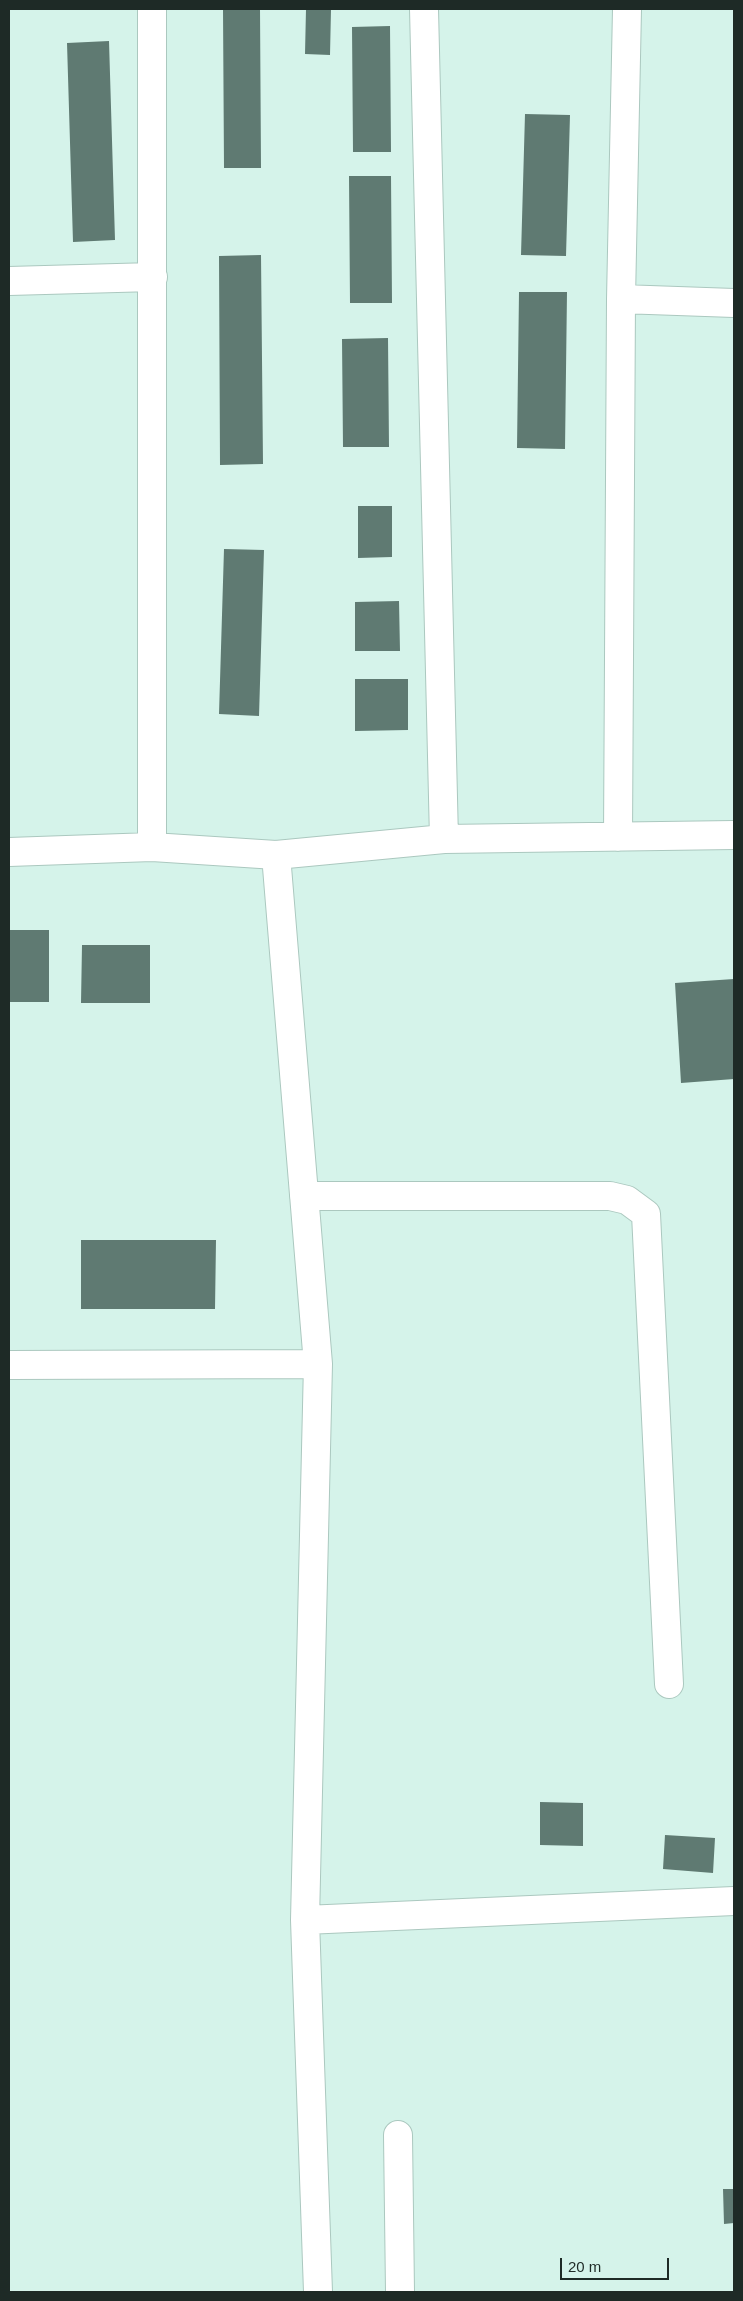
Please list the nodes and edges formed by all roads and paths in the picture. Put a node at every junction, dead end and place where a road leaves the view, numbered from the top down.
1 (152, 9) edge
2 (424, 9) edge
3 (627, 9) edge
4 (153, 277) junction
5 (9, 280) edge
6 (621, 299) junction
7 (734, 303) edge
8 (734, 835) edge
9 (618, 837) junction
10 (444, 839) junction
11 (152, 847) junction
12 (9, 852) edge
13 (276, 855) junction
14 (304, 1196) junction
15 (318, 1364) junction
16 (9, 1365) edge
17 (669, 1684) dead end
18 (734, 1901) edge
19 (305, 1920) junction
20 (398, 2135) dead end
21 (318, 2292) edge
22 (400, 2292) edge

1 - 4 street
2 - 10 street
3 - 6 street
4 - 5 street
4 - 11 street
6 - 7 street
6 - 9 street
8 - 9 street
9 - 10 street
10 - 13 street
11 - 12 street
11 - 13 street
13 - 14 street
14 - 15 street
14 - 17 street
15 - 16 street
15 - 19 street
18 - 19 street
19 - 21 street
20 - 22 street

